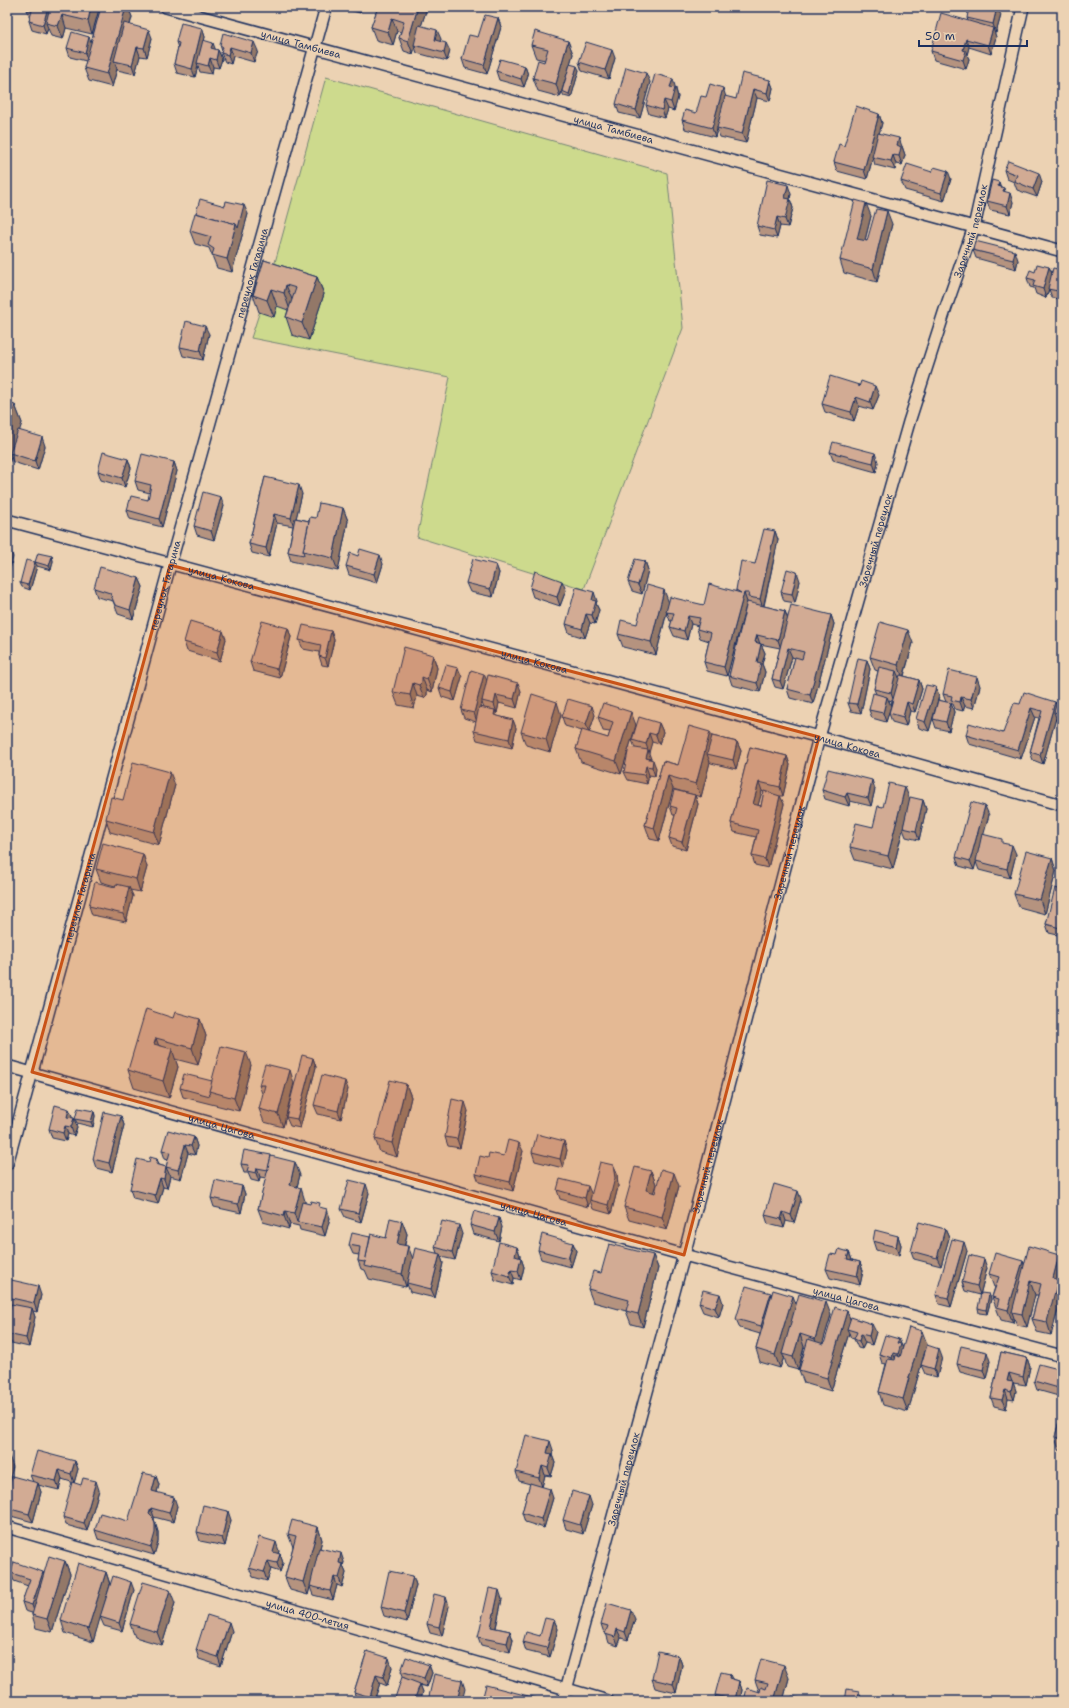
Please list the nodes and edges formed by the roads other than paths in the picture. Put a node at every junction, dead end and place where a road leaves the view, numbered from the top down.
1 (166, 7) edge
2 (326, 7) edge
3 (1023, 7) edge
4 (316, 47) junction
5 (974, 227) junction
6 (1062, 251) edge
7 (7, 520) edge
8 (170, 565) junction
9 (820, 737) junction
10 (1062, 805) edge
11 (7, 1066) edge
12 (32, 1072) junction
13 (7, 1164) edge
14 (684, 1255) junction
15 (1062, 1356) edge
16 (7, 1527) edge
17 (566, 1689) junction
18 (562, 1701) edge
19 (608, 1701) edge

1 - 4 street, улица Тамбиева
2 - 4 street, переулок Гагарина
3 - 5 street, Заречный переулок
4 - 5 street, улица Тамбиева
4 - 8 street, переулок Гагарина
5 - 6 street, улица Тамбиева
5 - 9 street, Заречный переулок
7 - 8 street, улица Кокова
8 - 9 street, улица Кокова
8 - 12 street, переулок Гагарина
9 - 10 street, улица Кокова
9 - 14 street, Заречный переулок
11 - 12 street, улица Цагова
12 - 13 street, переулок Гагарина
12 - 14 street, улица Цагова
14 - 15 street, улица Цагова
14 - 17 street, Заречный переулок
16 - 17 street, улица 400-летия
17 - 18 street, Заречный переулок
17 - 19 street, улица 400-летия

